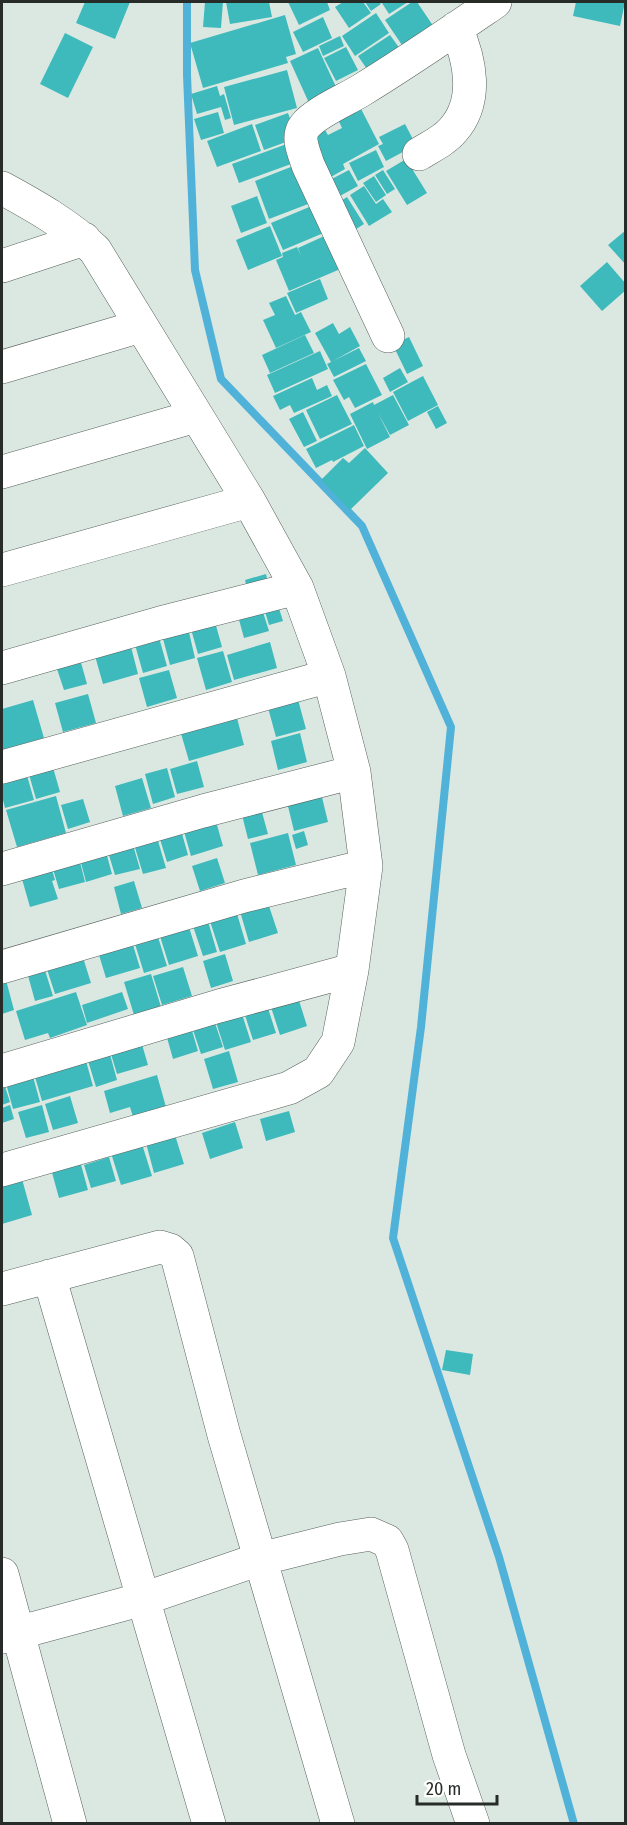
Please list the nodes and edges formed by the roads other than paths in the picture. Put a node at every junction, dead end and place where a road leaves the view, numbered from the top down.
1 (495, 2) edge
2 (456, 27) junction
3 (419, 154) dead end
4 (2, 188) edge
5 (84, 239) junction
6 (2, 266) edge
7 (141, 326) junction
8 (388, 336) dead end
9 (2, 367) edge
10 (196, 416) junction
11 (2, 472) edge
12 (249, 501) junction
13 (2, 570) edge
14 (297, 588) junction
15 (2, 668) edge
16 (329, 676) junction
17 (2, 767) edge
18 (354, 772) junction
19 (366, 866) junction
20 (2, 869) edge
21 (2, 967) edge
22 (352, 970) junction
23 (2, 1071) edge
24 (2, 1170) edge
25 (50, 1276) junction
26 (2, 1289) edge
27 (261, 1559) junction
28 (2, 1574) edge
29 (143, 1599) junction
30 (9, 1635) edge
31 (70, 1824) edge
32 (209, 1824) edge
33 (339, 1824) edge
34 (472, 1824) edge

1 - 2 street
2 - 3 street
2 - 8 street
4 - 5 street
5 - 6 street
5 - 7 street
7 - 9 street
7 - 10 street
10 - 11 street
10 - 12 street
12 - 13 street
12 - 14 street
14 - 15 street
14 - 16 street
16 - 17 street
16 - 18 street
18 - 19 street
18 - 20 street
19 - 21 street
19 - 22 street
22 - 23 street
22 - 24 street
25 - 26 street
25 - 27 street
25 - 29 street
27 - 29 street
27 - 33 street
27 - 34 street
28 - 30 street
29 - 30 street
29 - 32 street
30 - 31 street

